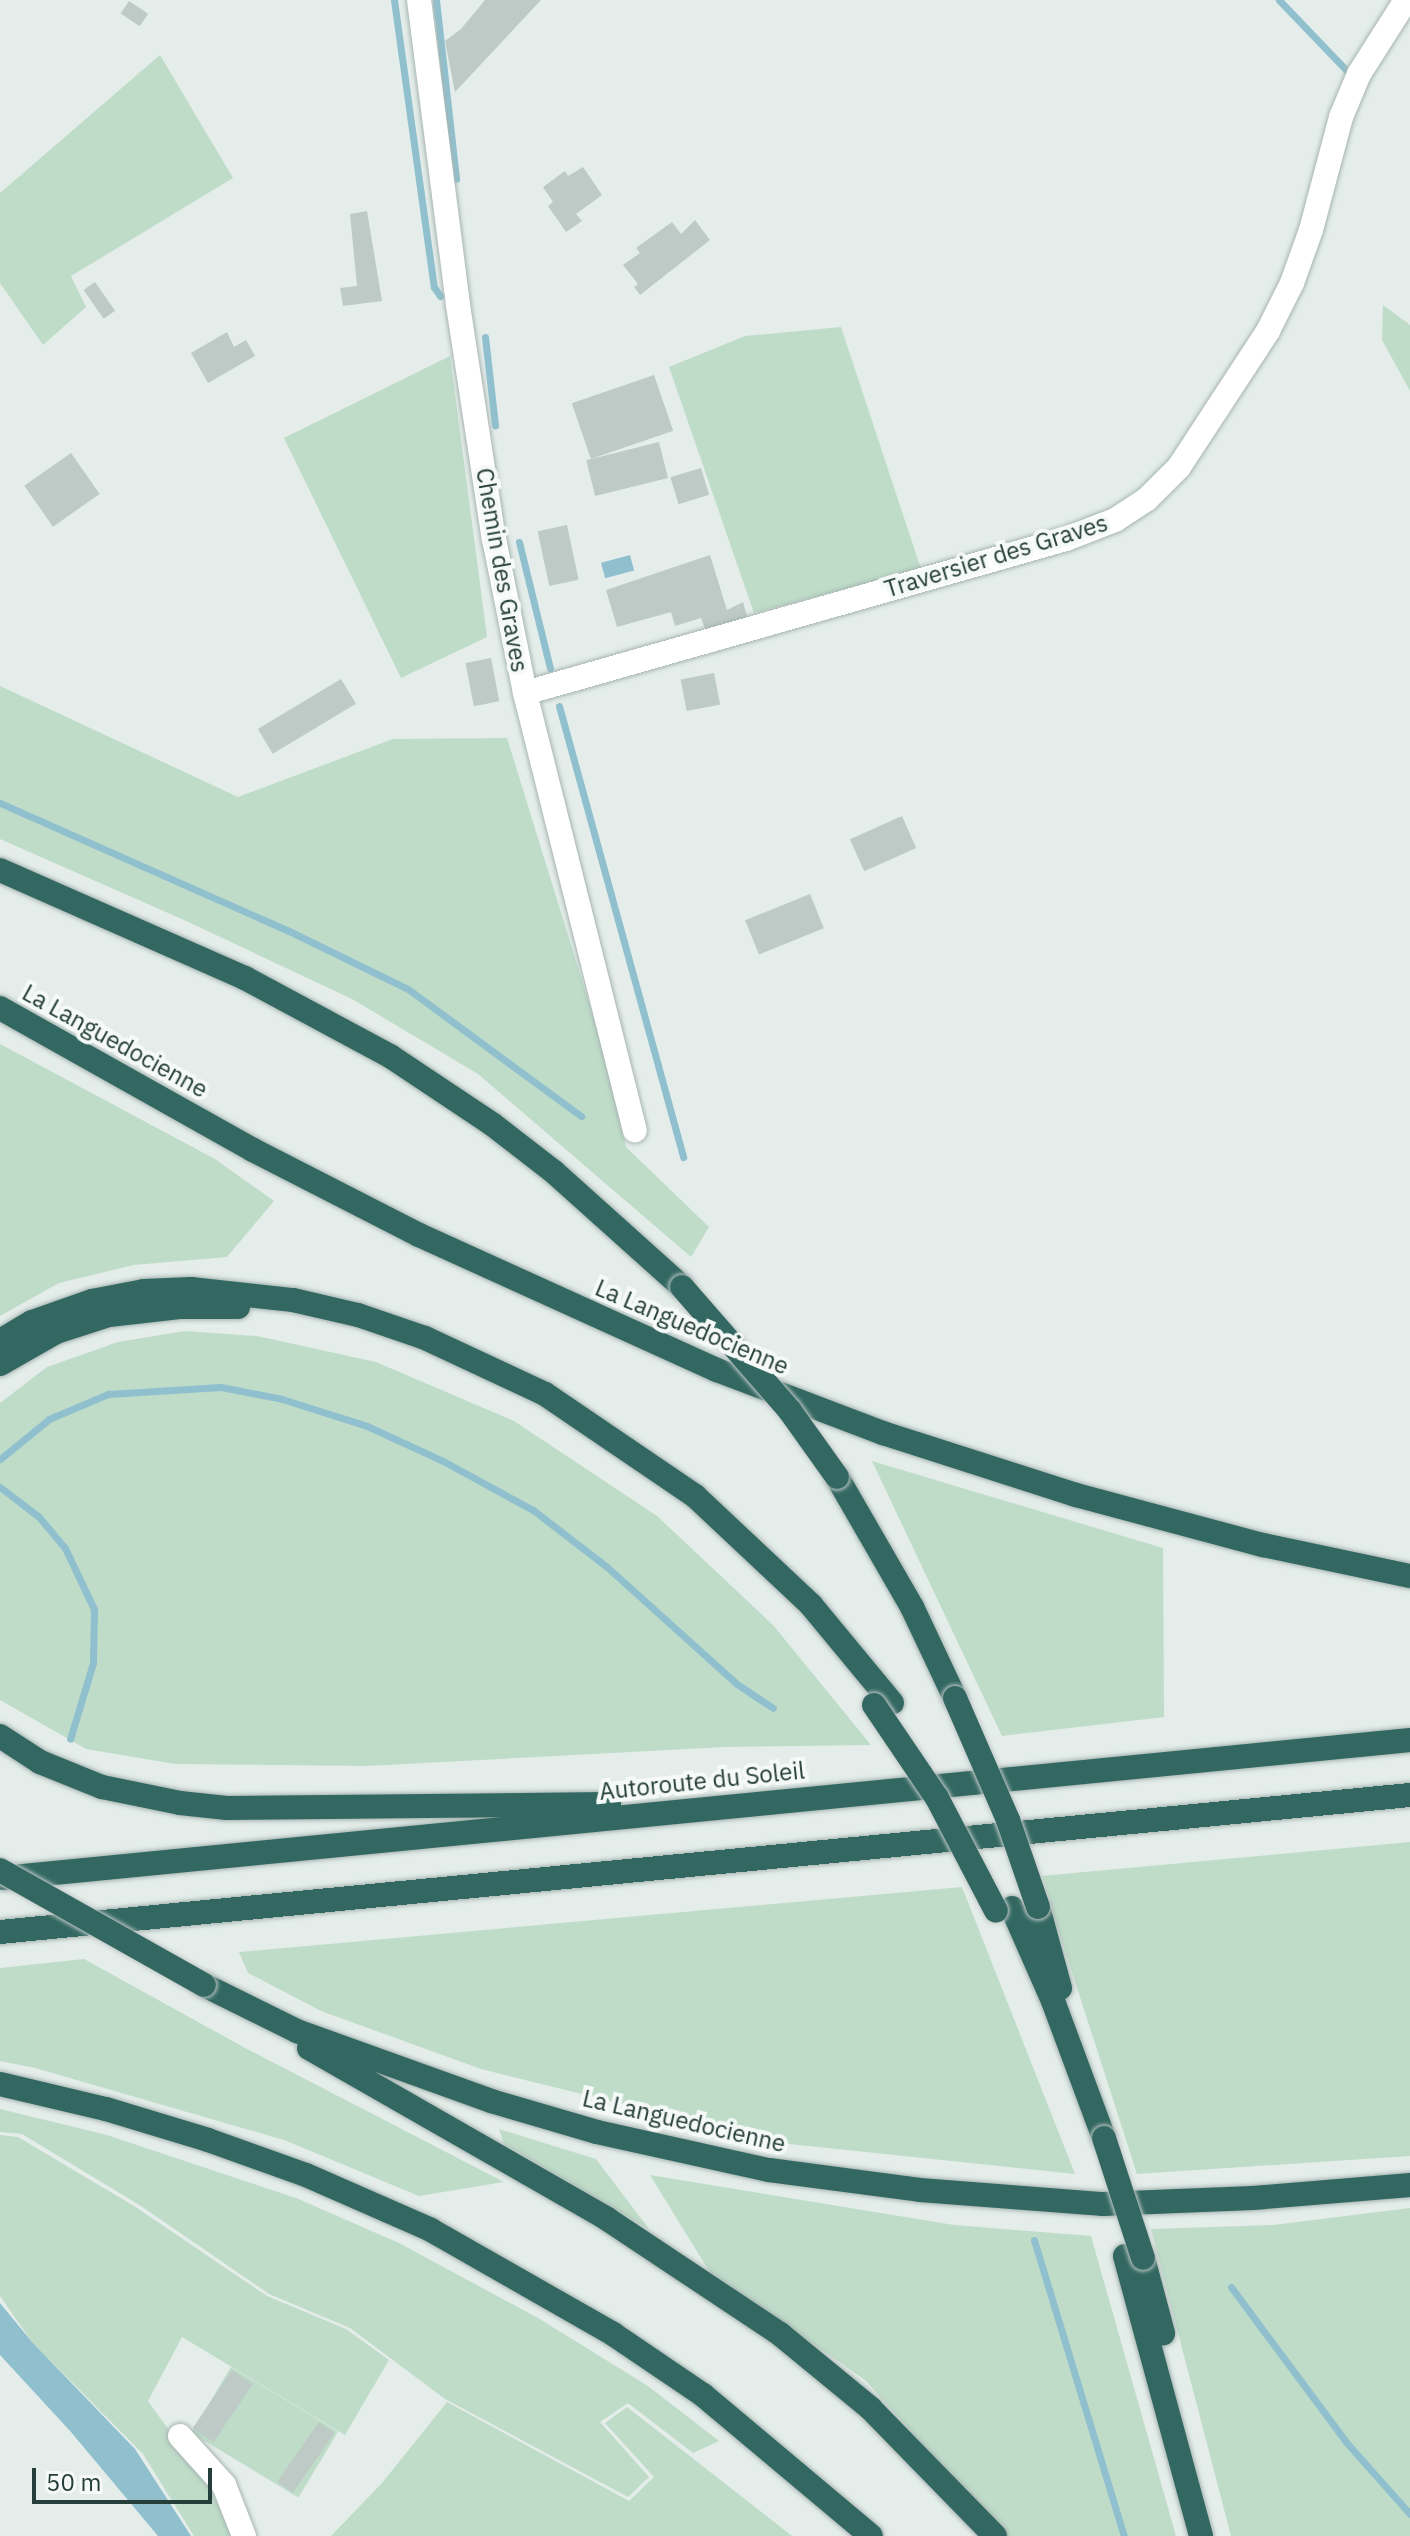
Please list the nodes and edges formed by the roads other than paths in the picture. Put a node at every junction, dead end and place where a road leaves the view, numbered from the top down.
1 (419, 0) edge
2 (1406, 0) edge
3 (525, 693) junction
4 (0, 870) edge
5 (0, 1008) edge
6 (635, 1130) dead end
7 (0, 1341) edge
8 (0, 1364) edge
9 (1410, 1576) edge
10 (883, 1704) junction
11 (0, 1736) edge
12 (1410, 1740) edge
13 (1410, 1795) edge
14 (776, 1802) junction
15 (0, 1870) edge
16 (0, 1878) edge
17 (1004, 1909) junction
18 (0, 1932) edge
19 (204, 1985) junction
20 (0, 2084) edge
21 (1093, 2106) junction
22 (1096, 2138) junction
23 (1410, 2185) edge
24 (1134, 2257) junction
25 (180, 2436) dead end
26 (244, 2536) edge
27 (871, 2536) edge
28 (995, 2536) edge
29 (1201, 2536) edge
30 (1218, 2536) edge

1 - 3 street, Chemin des Graves
2 - 3 street, Traversier des Graves
3 - 6 street, Chemin des Graves
4 - 21 highway, bridge
5 - 9 highway, La Languedocienne
7 - 10 highway
8 - 10 highway
10 - 17 highway
11 - 14 highway
12 - 14 highway, Autoroute du Soleil
13 - 18 highway
14 - 16 highway, Autoroute du Soleil
15 - 19 highway, La Languedocienne, bridge
17 - 21 highway
17 - 22 highway
19 - 23 highway, La Languedocienne
19 - 28 highway
20 - 27 highway
21 - 22 highway
22 - 24 highway, bridge
24 - 29 highway
24 - 30 highway
25 - 26 street

